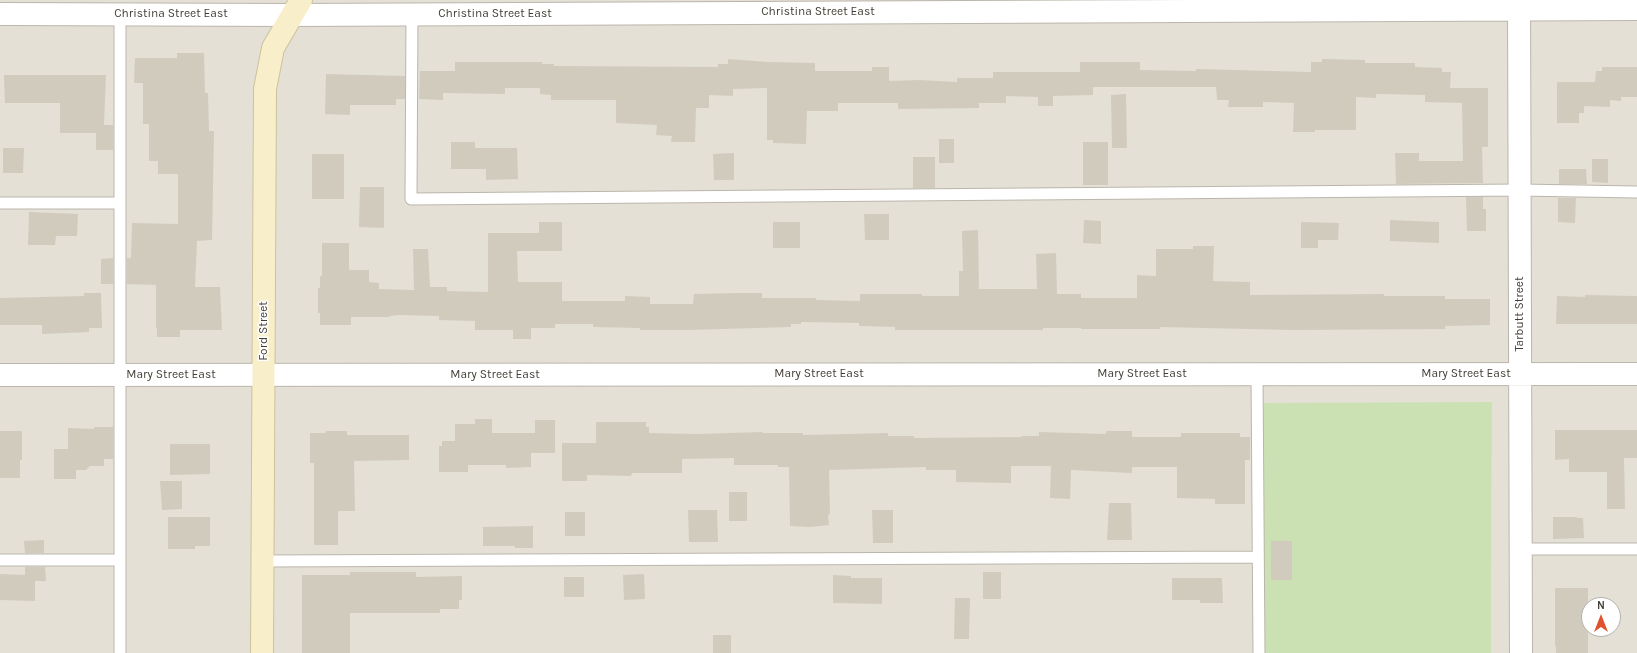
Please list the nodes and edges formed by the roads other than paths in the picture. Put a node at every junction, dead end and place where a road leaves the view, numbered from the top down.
1 (1520, 4) edge
2 (297, 7) edge
3 (1637, 10) edge
4 (0, 14) edge
5 (120, 14) junction
6 (412, 14) junction
7 (1520, 190) junction
8 (1637, 192) edge
9 (0, 203) edge
10 (120, 203) junction
11 (1257, 374) junction
12 (1637, 374) edge
13 (0, 375) edge
14 (120, 375) junction
15 (264, 375) junction
16 (1520, 375) junction
17 (1520, 549) junction
18 (1637, 549) edge
19 (1258, 556) junction
20 (0, 560) edge
21 (120, 560) junction
22 (263, 561) junction
23 (120, 653) edge
24 (262, 653) edge
25 (1259, 653) edge
26 (1521, 653) edge

1 - 3 street, Christina Street East
1 - 6 street, Christina Street East
1 - 7 street, Tarbutt Street
2 - 5 street, Christina Street East
2 - 6 street, Christina Street East
2 - 15 main road, Ford Street
4 - 5 street, Christina Street East
5 - 10 lane
6 - 7 lane
7 - 8 lane
7 - 16 street, Tarbutt Street
9 - 10 lane
10 - 14 lane
11 - 15 street, Mary Street East
11 - 16 street, Mary Street East
11 - 19 lane
12 - 16 street, Mary Street East
13 - 14 street, Mary Street East
14 - 15 street, Mary Street East
14 - 21 lane
15 - 22 main road, Ford Street
16 - 17 street, Tarbutt Street
17 - 18 lane
17 - 26 street, Tarbutt Street
19 - 22 lane
19 - 25 lane
20 - 21 lane
21 - 23 lane
22 - 24 main road, Ford Street

